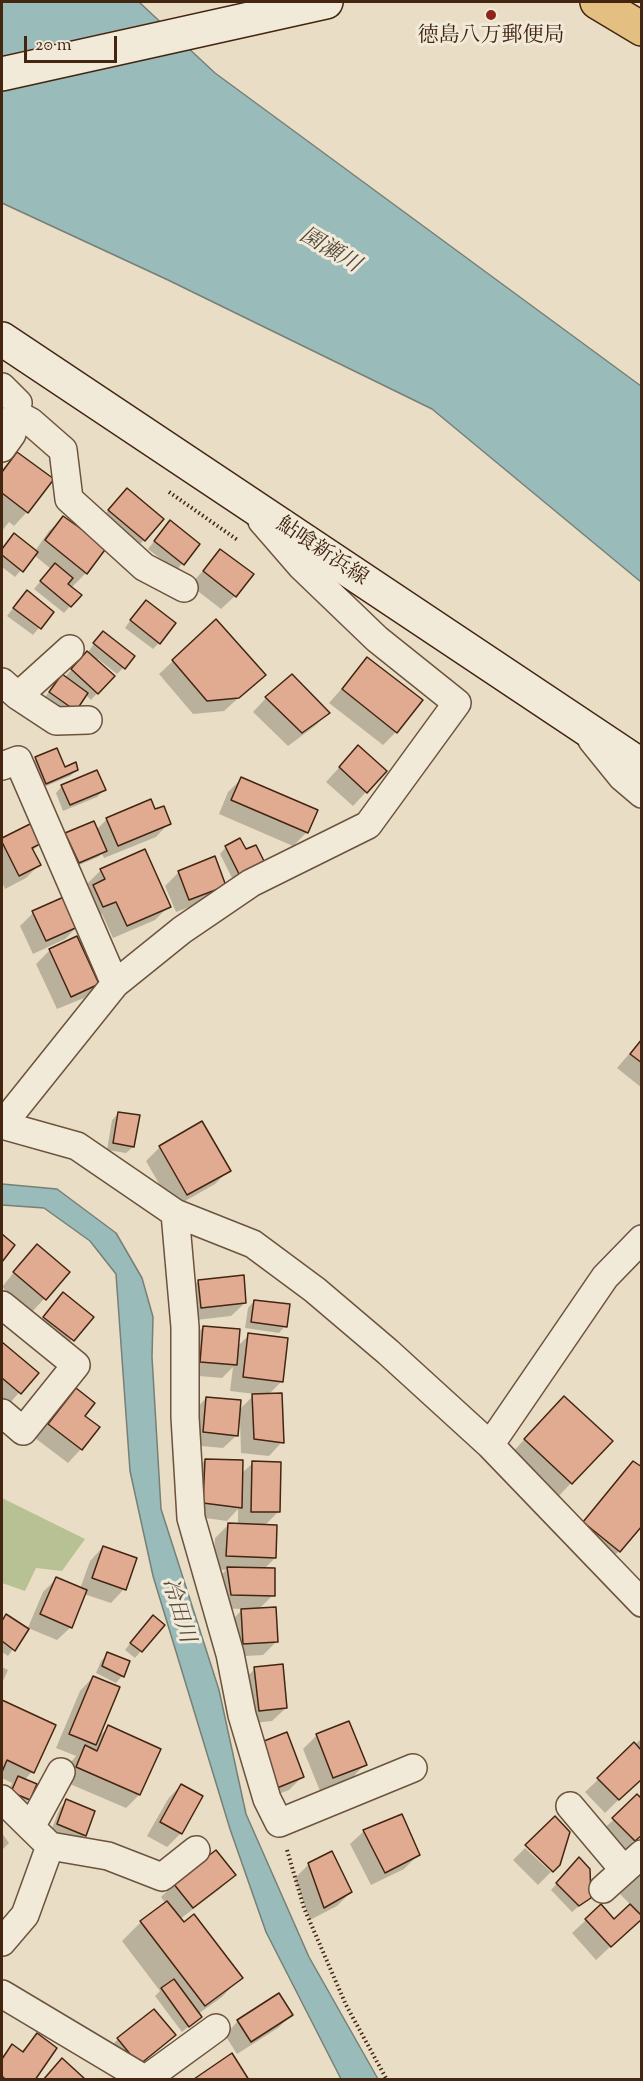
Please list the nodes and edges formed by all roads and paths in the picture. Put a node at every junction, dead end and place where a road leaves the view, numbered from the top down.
1 (324, 2) edge
2 (597, 2) edge
3 (642, 29) edge
4 (2, 74) edge
5 (2, 339) edge
6 (2, 387) edge
7 (16, 414) junction
8 (2, 448) edge
9 (244, 501) junction
10 (184, 588) dead end
11 (70, 649) dead end
12 (10, 689) edge
13 (88, 720) dead end
14 (581, 726) junction
15 (2, 765) edge
16 (642, 766) edge
17 (642, 795) edge
18 (115, 984) junction
19 (2, 1125) edge
20 (175, 1213) junction
21 (642, 1239) edge
22 (2, 1305) edge
23 (2, 1413) edge
24 (490, 1445) junction
25 (642, 1603) edge
26 (413, 1768) dead end
27 (61, 1772) dead end
28 (2, 1799) edge
29 (570, 1806) dead end
30 (279, 1823) junction
31 (31, 1827) junction
32 (50, 1846) junction
33 (196, 1850) dead end
34 (633, 1862) edge
35 (603, 1889) dead end
36 (2, 1942) edge
37 (2, 1994) edge
38 (216, 2028) dead end
39 (146, 2079) edge
40 (387, 2079) edge

1 - 4 main road
2 - 3 highway
5 - 9 main road, 鮎喰新浜線
6 - 7 street
7 - 8 street
7 - 10 street
9 - 14 main road, 鮎喰新浜線
9 - 18 street
11 - 12 street
12 - 13 street
14 - 16 main road, 鮎喰新浜線
14 - 17 street
15 - 18 street
18 - 19 street
19 - 20 street
20 - 24 street
20 - 30 street
21 - 24 street
22 - 23 street
24 - 25 street
26 - 30 street
27 - 31 street
28 - 31 street
29 - 34 street
30 - 40 path
31 - 32 street
32 - 33 street
32 - 36 street
34 - 35 street
37 - 39 street
38 - 39 street

